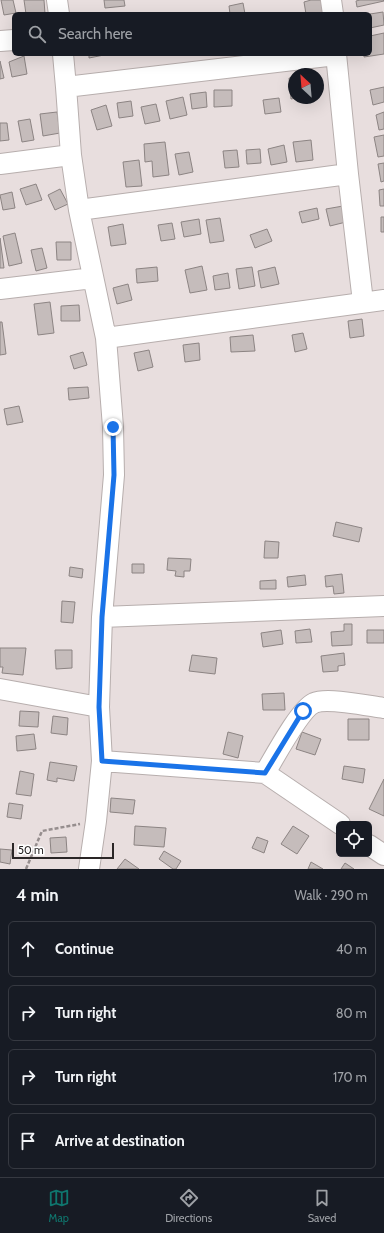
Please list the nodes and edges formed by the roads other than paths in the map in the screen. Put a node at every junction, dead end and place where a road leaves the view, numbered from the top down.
1 (57, 0) edge
2 (331, 0) edge
3 (58, 12) edge
4 (333, 12) edge
5 (12, 40) edge
6 (0, 41) edge
7 (63, 56) edge
8 (320, 56) edge
9 (336, 56) edge
10 (66, 87) junction
11 (71, 155) junction
12 (0, 164) edge
13 (348, 174) junction
14 (79, 210) junction
15 (94, 278) junction
16 (0, 289) edge
17 (384, 300) edge
18 (363, 302) junction
19 (106, 338) junction
20 (384, 606) edge
21 (102, 617) junction
22 (0, 689) edge
23 (99, 707) junction
24 (384, 708) edge
25 (102, 761) junction
26 (265, 773) junction
27 (336, 821) edge
28 (372, 847) edge
29 (384, 855) edge
30 (89, 869) edge

1 - 3 street
2 - 4 street
5 - 6 street
7 - 10 street
8 - 10 street
9 - 13 street
10 - 11 street
11 - 12 street
11 - 14 street
13 - 14 street
13 - 18 street
14 - 15 street
15 - 16 street
15 - 19 street
17 - 18 street
18 - 19 street
19 - 21 street
20 - 21 street
21 - 23 street
22 - 23 street
23 - 25 street
24 - 26 street
25 - 26 street
25 - 30 street
26 - 27 street
28 - 29 street

